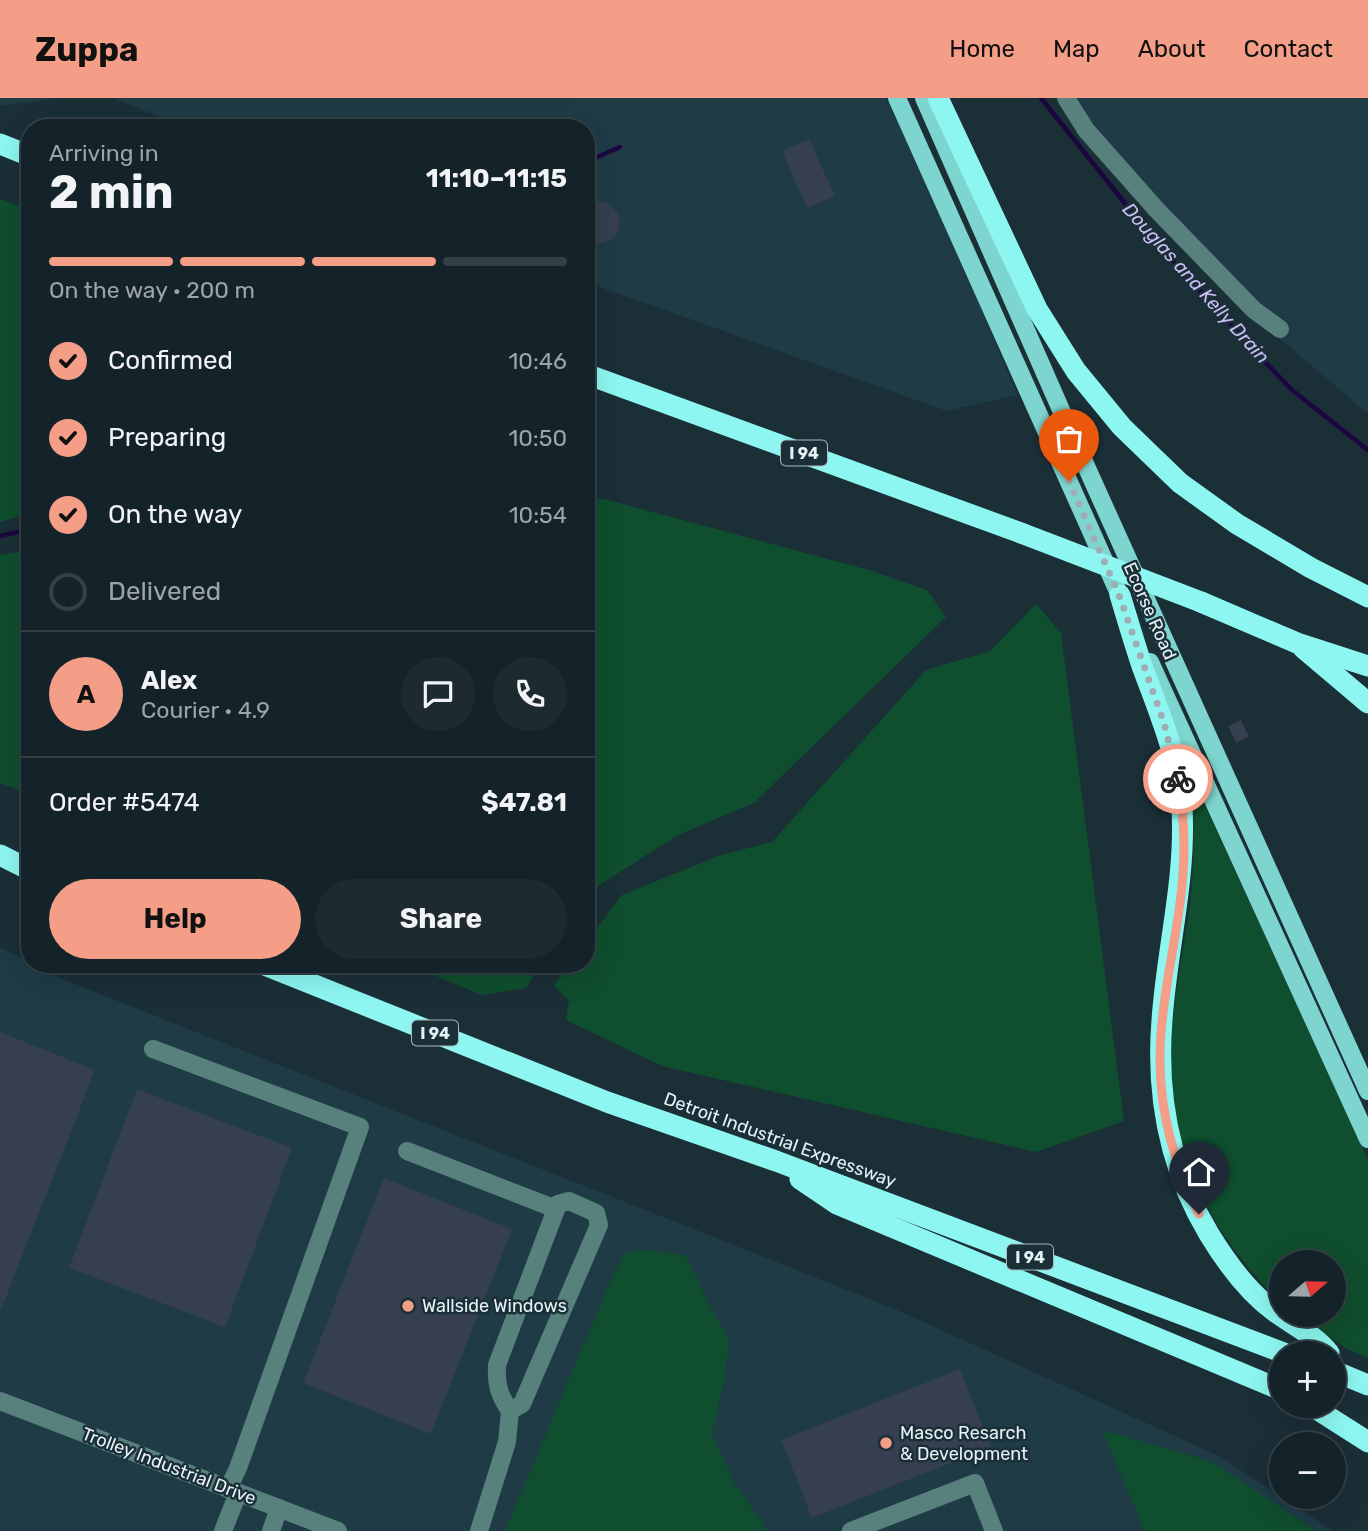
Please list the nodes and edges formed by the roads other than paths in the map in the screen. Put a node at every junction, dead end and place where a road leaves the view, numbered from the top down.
1 (897, 98) edge
2 (923, 98) edge
3 (938, 98) edge
4 (1066, 98) edge
5 (0, 144) edge
6 (21, 152) edge
7 (1280, 329) dead end
8 (595, 376) edge
9 (1119, 595) junction
10 (1368, 597) edge
11 (1297, 643) junction
12 (1368, 666) edge
13 (1368, 703) edge
14 (0, 855) edge
15 (21, 866) edge
16 (284, 973) edge
17 (153, 1049) dead end
18 (1368, 1091) edge
19 (1368, 1139) edge
20 (407, 1151) dead end
21 (776, 1161) junction
22 (556, 1209) junction
23 (1313, 1341) edge
24 (1269, 1347) edge
25 (1346, 1376) edge
26 (1269, 1385) edge
27 (1368, 1385) edge
28 (0, 1402) edge
29 (510, 1411) junction
30 (1331, 1418) edge
31 (1368, 1441) edge
32 (233, 1491) junction
33 (279, 1508) junction
34 (857, 1530) edge
35 (223, 1531) edge
36 (271, 1531) edge
37 (338, 1531) edge
38 (479, 1531) edge
39 (994, 1531) edge

1 - 9 main road, Ecorse Road
2 - 18 main road, Ecorse Road
3 - 10 highway
4 - 7 street
5 - 6 highway
8 - 11 highway, I 94, bridge
9 - 19 main road, Ecorse Road
9 - 23 highway
11 - 12 highway, I 94
11 - 13 highway
14 - 15 highway
16 - 21 highway, Detroit Industrial Expressway / I 94
17 - 32 street
20 - 22 street
21 - 24 highway, Detroit Industrial Expressway / I 94
21 - 26 highway
22 - 29 street
22 - 29 street
25 - 27 highway
28 - 32 street, Trolley Industrial Drive
29 - 38 street
30 - 31 highway
32 - 33 street, Trolley Industrial Drive
32 - 35 street
33 - 36 street
33 - 37 street, Trolley Industrial Drive
34 - 39 street

